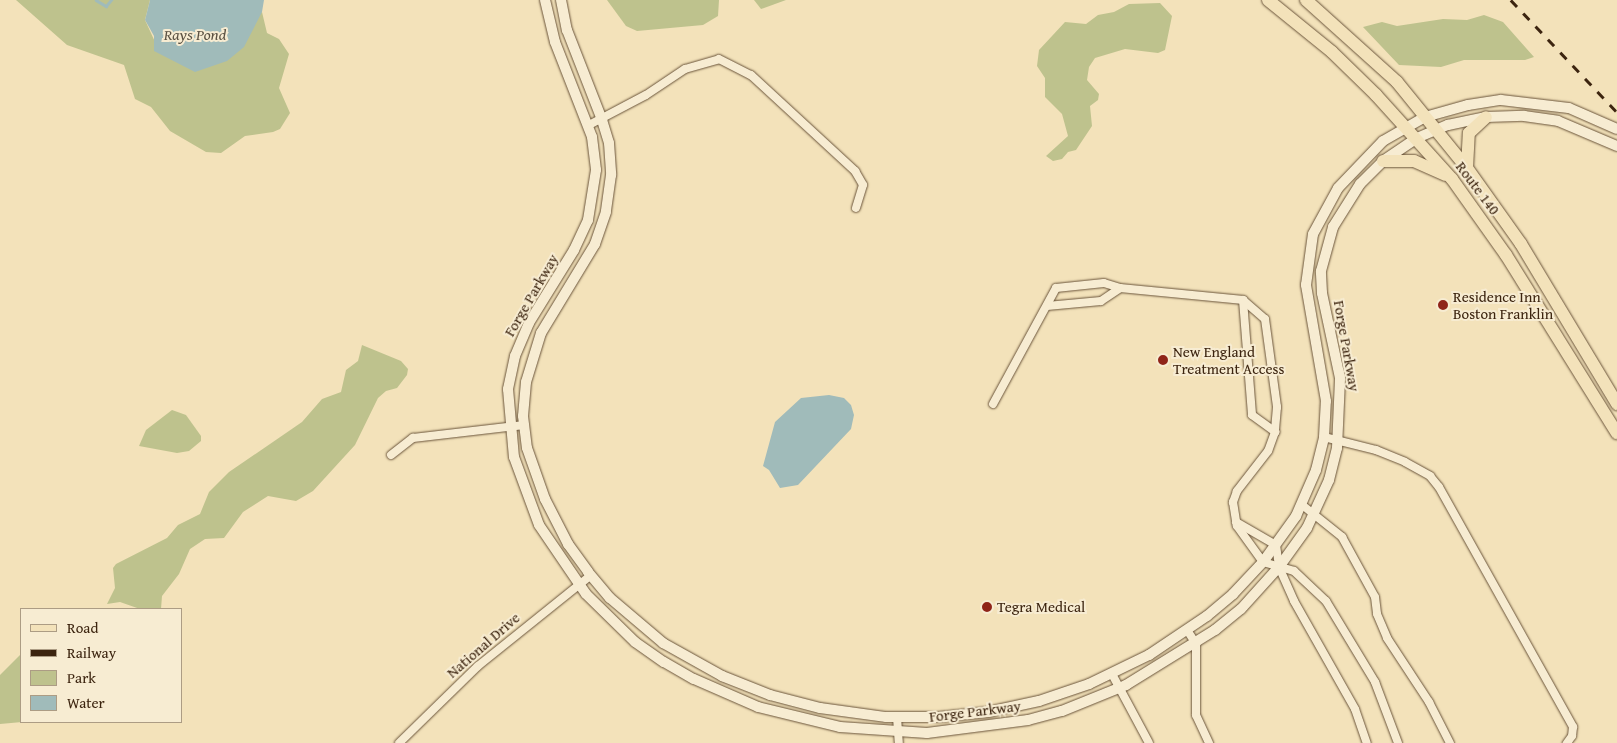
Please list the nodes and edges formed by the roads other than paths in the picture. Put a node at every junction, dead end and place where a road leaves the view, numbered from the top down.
1 (545, 0) edge
2 (561, 0) edge
3 (1268, 0) edge
4 (1306, 0) edge
5 (1425, 117) junction
6 (1486, 117) junction
7 (602, 120) junction
8 (588, 125) junction
9 (1406, 125) junction
10 (1617, 129) edge
11 (1435, 130) junction
12 (1417, 138) junction
13 (1617, 146) edge
14 (1383, 161) junction
15 (1467, 168) junction
16 (1452, 179) junction
17 (856, 208) dead end
18 (1120, 288) junction
19 (1243, 300) junction
20 (1047, 306) junction
21 (993, 404) dead end
22 (1617, 404) edge
23 (524, 426) junction
24 (509, 427) junction
25 (1275, 432) junction
26 (1617, 433) edge
27 (1324, 437) junction
28 (1338, 440) junction
29 (391, 455) dead end
30 (1301, 504) junction
31 (1315, 512) junction
32 (1236, 522) junction
33 (1276, 545) junction
34 (1263, 562) junction
35 (1279, 567) junction
36 (591, 575) junction
37 (579, 585) junction
38 (1187, 630) junction
39 (1196, 644) junction
40 (1112, 674) junction
41 (1118, 689) junction
42 (898, 717) junction
43 (898, 732) junction
44 (399, 743) edge
45 (899, 743) edge
46 (1149, 743) edge
47 (1209, 743) edge
48 (1367, 743) edge
49 (1398, 743) edge
50 (1450, 743) edge
51 (1567, 743) edge

1 - 8 street, Forge Parkway
2 - 7 street, Forge Parkway
3 - 9 main road, Route 140
4 - 5 main road, Route 140
5 - 9 street, Forge Parkway
5 - 10 street, Forge Parkway
5 - 11 main road, Route 140
6 - 11 street, Forge Parkway
6 - 13 street, Forge Parkway
6 - 15 main road
7 - 8 street
7 - 17 street
7 - 23 street, Forge Parkway
8 - 24 street, Forge Parkway
9 - 12 main road, Route 140
9 - 27 street, Forge Parkway
11 - 12 street, Forge Parkway
11 - 15 main road, Route 140
12 - 14 street, Forge Parkway
12 - 16 main road, Route 140
14 - 16 main road
14 - 28 street, Forge Parkway
15 - 22 main road, Route 140
16 - 26 main road, Route 140
18 - 19 street
18 - 20 street
18 - 20 street
19 - 25 street
19 - 25 street
20 - 21 street
23 - 24 street
23 - 36 street, Forge Parkway
24 - 29 street
24 - 37 street, Forge Parkway
25 - 32 street
27 - 28 street
27 - 30 street, Forge Parkway
28 - 31 street, Forge Parkway
28 - 51 street
30 - 31 street
30 - 33 street, Forge Parkway
31 - 35 street, Forge Parkway
31 - 50 street
32 - 33 street
32 - 34 street
33 - 34 street, Forge Parkway
33 - 35 street
34 - 35 street
34 - 38 street, Forge Parkway
35 - 39 street, Forge Parkway
35 - 48 street
35 - 49 street
36 - 37 street, National Drive
36 - 42 street, Forge Parkway
37 - 43 street, Forge Parkway
37 - 44 street, National Drive
38 - 39 street
38 - 40 street, Forge Parkway
39 - 41 street, Forge Parkway
39 - 47 street
40 - 41 street
40 - 42 street, Forge Parkway
41 - 43 street, Forge Parkway
41 - 46 street
42 - 43 street
43 - 45 street

